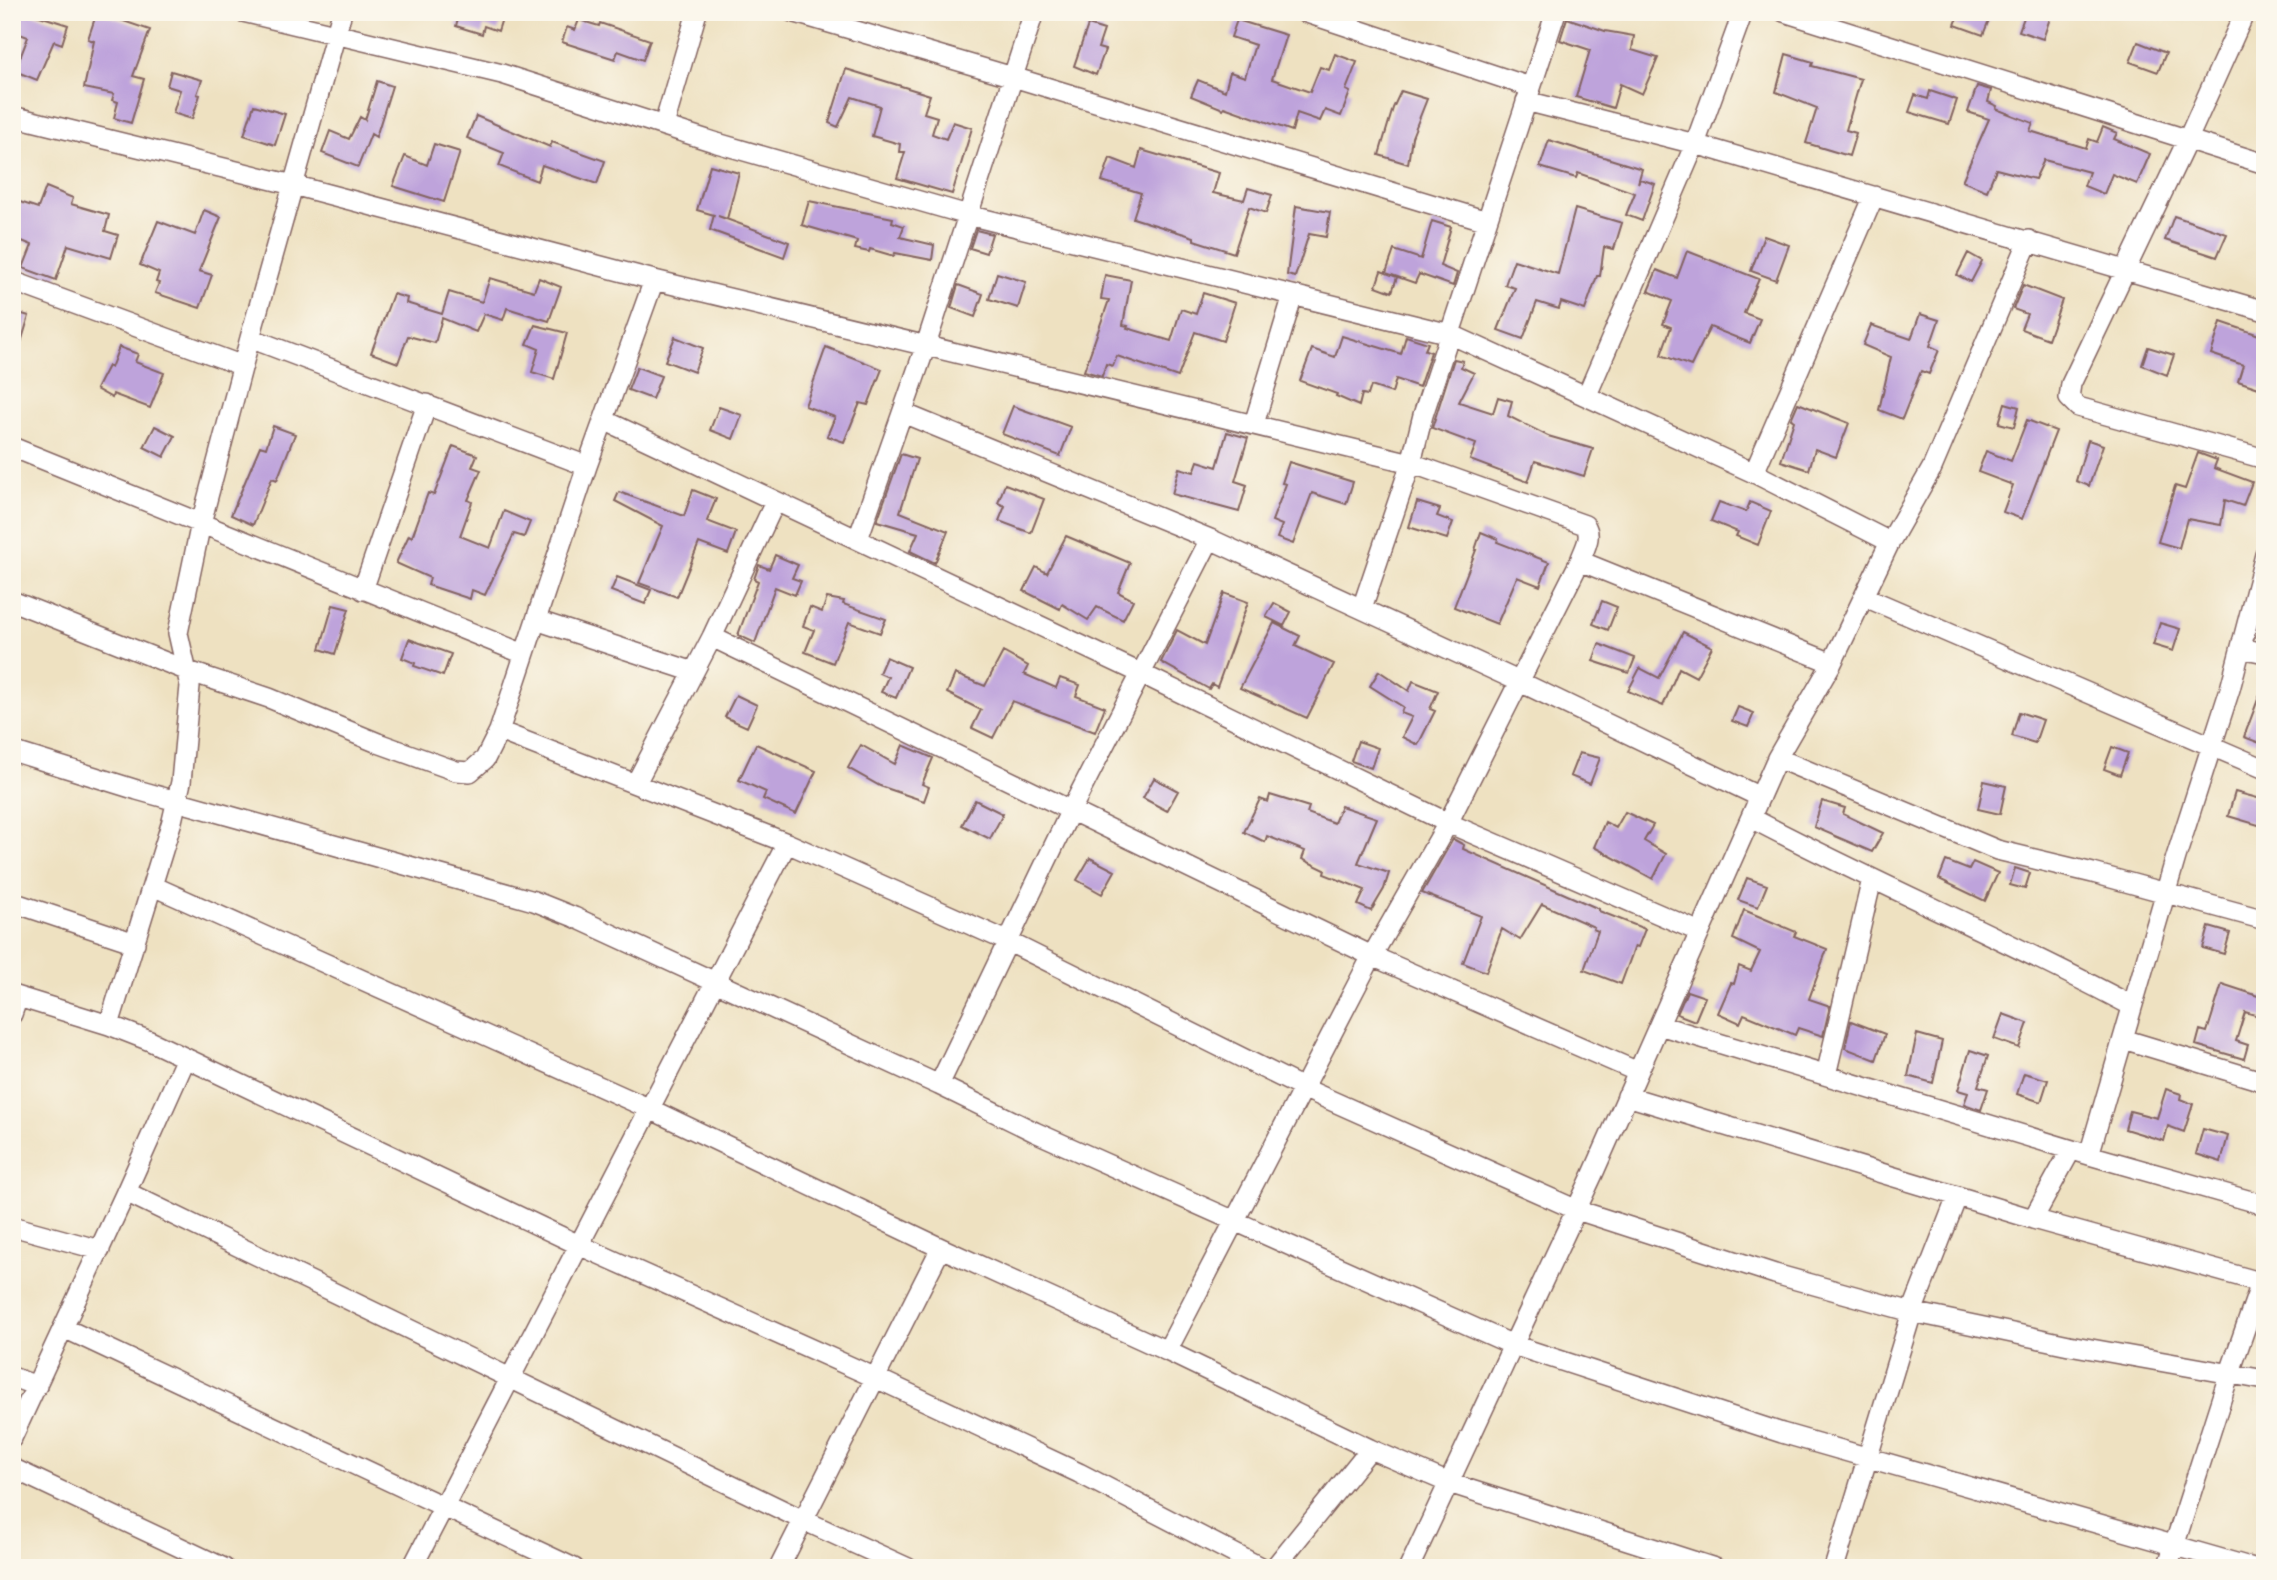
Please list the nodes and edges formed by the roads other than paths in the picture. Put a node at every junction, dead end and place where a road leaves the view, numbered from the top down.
1 (243, 12) edge
2 (342, 12) edge
3 (697, 12) edge
4 (792, 12) edge
5 (1034, 12) edge
6 (1304, 12) edge
7 (1556, 12) edge
8 (1743, 12) edge
9 (1784, 12) edge
10 (2245, 12) edge
11 (336, 34) junction
12 (1013, 77) junction
13 (1528, 94) junction
14 (12, 116) edge
15 (664, 125) junction
16 (2187, 141) junction
17 (1695, 144) junction
18 (2265, 164) edge
19 (293, 185) junction
20 (1874, 196) junction
21 (968, 215) junction
22 (1487, 222) junction
23 (2029, 240) junction
24 (2125, 269) junction
25 (654, 280) junction
26 (12, 281) edge
27 (1293, 295) junction
28 (2265, 311) edge
29 (1450, 334) junction
30 (250, 338) junction
31 (926, 345) junction
32 (243, 366) junction
33 (1587, 396) junction
34 (427, 404) junction
35 (903, 413) junction
36 (604, 420) junction
37 (1254, 424) junction
38 (12, 447) edge
39 (2265, 460) edge
40 (1411, 463) junction
41 (587, 466) junction
42 (1754, 473) junction
43 (775, 502) junction
44 (201, 523) junction
45 (858, 539) junction
46 (1210, 539) junction
47 (1890, 542) junction
48 (2265, 555) edge
49 (1580, 561) junction
50 (363, 590) junction
51 (1865, 597) junction
52 (12, 601) edge
53 (1363, 608) junction
54 (536, 620) junction
55 (712, 637) junction
56 (2241, 648) junction
57 (2265, 653) edge
58 (524, 654) junction
59 (1832, 663) junction
60 (188, 671) junction
61 (694, 671) junction
62 (1140, 673) junction
63 (1518, 681) junction
64 (499, 732) junction
65 (2211, 747) junction
66 (12, 751) edge
67 (1777, 758) junction
68 (2265, 769) edge
69 (636, 783) junction
70 (1760, 797) junction
71 (177, 801) junction
72 (1071, 810) junction
73 (1751, 818) junction
74 (1448, 822) junction
75 (787, 844) junction
76 (1872, 878) junction
77 (153, 886) junction
78 (2165, 894) junction
79 (12, 902) edge
80 (2265, 920) edge
81 (1700, 932) junction
82 (1007, 941) junction
83 (135, 943) junction
84 (1372, 956) junction
85 (717, 982) junction
86 (14, 1002) edge
87 (2132, 1006) junction
88 (109, 1025) junction
89 (1659, 1025) junction
90 (2123, 1039) junction
91 (186, 1058) junction
92 (1638, 1072) junction
93 (1826, 1075) junction
94 (2265, 1083) edge
95 (939, 1085) junction
96 (1303, 1088) junction
97 (1628, 1096) junction
98 (650, 1109) junction
99 (2080, 1153) junction
100 (127, 1192) junction
101 (1957, 1197) junction
102 (2265, 1205) edge
103 (1577, 1210) junction
104 (2033, 1219) junction
105 (1236, 1221) junction
106 (12, 1226) edge
107 (579, 1245) junction
108 (941, 1248) junction
109 (100, 1250) junction
110 (1912, 1312) junction
111 (64, 1328) junction
112 (1513, 1345) junction
113 (1167, 1351) junction
114 (2229, 1375) junction
115 (509, 1376) junction
116 (12, 1377) edge
117 (876, 1378) junction
118 (2265, 1380) edge
119 (37, 1386) junction
120 (12, 1438) edge
121 (1370, 1450) junction
122 (1869, 1457) junction
123 (12, 1468) edge
124 (1448, 1483) junction
125 (445, 1507) junction
126 (803, 1520) junction
127 (2174, 1545) junction
128 (224, 1568) edge
129 (412, 1568) edge
130 (574, 1568) edge
131 (779, 1568) edge
132 (908, 1568) edge
133 (1262, 1568) edge
134 (1274, 1568) edge
135 (1409, 1568) edge
136 (1715, 1568) edge
137 (1834, 1568) edge
138 (2167, 1568) edge
139 (2253, 1568) edge

1 - 11 street
2 - 11 street
3 - 15 street
4 - 12 street
5 - 12 street
6 - 13 street
7 - 13 street
8 - 17 street
9 - 16 street
10 - 16 street
11 - 15 street
11 - 19 street
12 - 21 street
12 - 22 street
13 - 17 street
13 - 22 street
14 - 19 street
15 - 21 street
16 - 18 street
16 - 24 street
17 - 20 street
17 - 33 street
19 - 25 street
19 - 30 street
20 - 23 street
20 - 42 street
21 - 27 street
21 - 31 street
22 - 29 street
23 - 24 street
23 - 47 street
24 - 28 street
24 - 39 street
25 - 31 street
25 - 36 street
26 - 32 street
27 - 29 street
27 - 37 street
29 - 33 street
29 - 40 street
30 - 32 street
30 - 34 street
31 - 35 street
31 - 37 street
32 - 44 street
33 - 42 street
34 - 41 street
34 - 50 street
35 - 45 street
35 - 46 street
36 - 41 street
36 - 43 street
37 - 40 street
38 - 44 street
40 - 49 street
40 - 53 street
41 - 54 street
42 - 47 street
43 - 45 street
43 - 55 street
44 - 50 street
44 - 60 street
45 - 62 street
46 - 53 street
46 - 62 street
47 - 51 street
48 - 56 street
49 - 59 street
49 - 63 street
50 - 58 street
51 - 59 street
51 - 65 street
52 - 60 street
53 - 63 street
54 - 58 street
54 - 61 street
55 - 61 street
55 - 72 street
56 - 57 street
56 - 65 street
58 - 64 street
59 - 67 street
60 - 64 street
60 - 71 street
61 - 69 street
62 - 72 street
62 - 74 street
63 - 70 street
63 - 74 street
64 - 69 street
65 - 68 street
65 - 78 street
66 - 71 street
67 - 70 street
67 - 78 street
69 - 75 street
70 - 73 street
71 - 77 street
71 - 85 street
72 - 82 street
72 - 84 street
73 - 76 street
73 - 81 street
74 - 81 street
74 - 84 street
75 - 82 street
75 - 85 street
76 - 87 street
76 - 93 street
77 - 83 street
77 - 98 street
78 - 80 street
78 - 87 street
79 - 83 street
81 - 89 street
82 - 95 street
82 - 96 street
83 - 88 street
84 - 92 street
84 - 96 street
85 - 95 street
85 - 98 street
86 - 88 street
87 - 90 street
88 - 91 street
89 - 92 street
89 - 93 street
90 - 94 street
90 - 99 street
91 - 100 street
91 - 107 street
92 - 97 street
93 - 99 street
95 - 105 street
96 - 103 street
96 - 105 street
97 - 101 street
97 - 103 street
98 - 107 street
98 - 108 street
99 - 102 street
99 - 104 street
100 - 109 street
100 - 115 street
101 - 104 street
101 - 110 street
103 - 110 street
103 - 112 street
104 - 114 street
105 - 112 street
105 - 113 street
106 - 109 street
107 - 115 street
107 - 117 street
108 - 113 street
108 - 117 street
109 - 111 street
110 - 114 street
110 - 122 street
111 - 119 street
111 - 125 street
112 - 122 street
112 - 124 street
113 - 121 street
114 - 118 street
114 - 127 street
115 - 125 street
115 - 126 street
116 - 119 street
117 - 126 street
117 - 133 street
119 - 120 street
121 - 124 street
121 - 134 street
122 - 127 street
122 - 137 street
123 - 128 street
124 - 135 street
124 - 136 street
125 - 129 street
125 - 130 street
126 - 131 street
126 - 132 street
127 - 138 street
127 - 139 street

